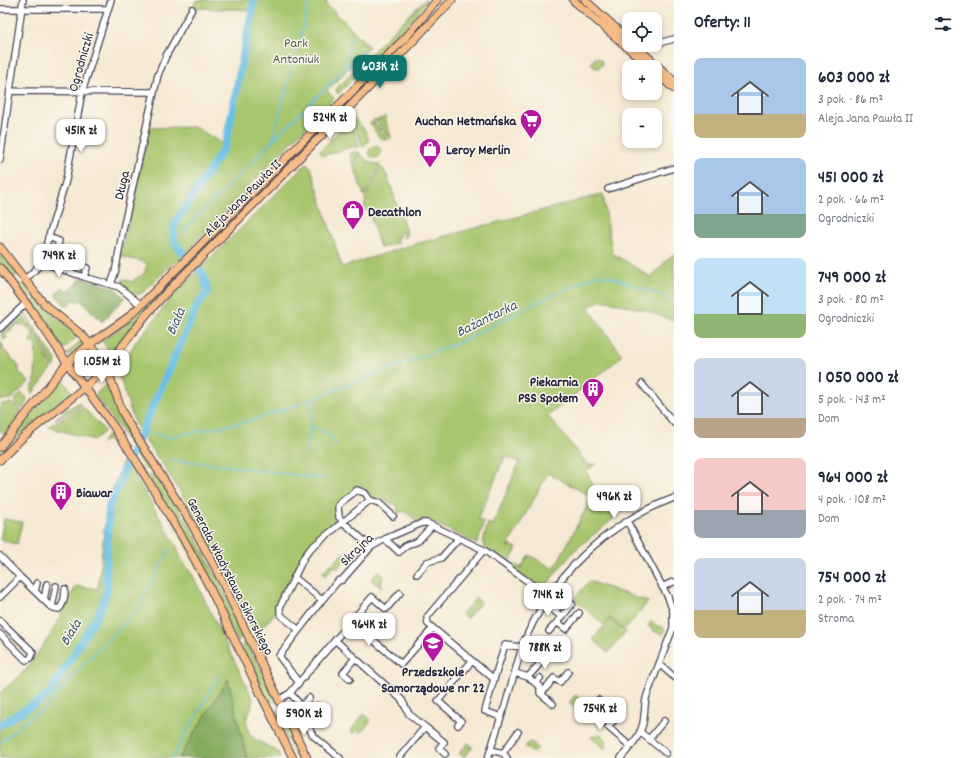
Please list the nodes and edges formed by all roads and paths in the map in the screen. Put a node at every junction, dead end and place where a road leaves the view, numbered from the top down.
1 (23, 0) edge
2 (111, 0) edge
3 (437, 0) edge
4 (452, 0) edge
5 (574, 0) edge
6 (584, 0) edge
7 (22, 8) junction
8 (192, 8) dead end
9 (0, 9) edge
10 (108, 9) junction
11 (622, 34) edge
12 (674, 39) edge
13 (662, 42) edge
14 (643, 52) edge
15 (642, 60) edge
16 (370, 74) junction
17 (662, 78) edge
18 (376, 80) junction
19 (674, 81) edge
20 (674, 89) edge
21 (10, 91) junction
22 (82, 92) junction
23 (154, 92) junction
24 (0, 160) edge
25 (674, 168) edge
26 (608, 189) dead end
27 (48, 237) junction
28 (0, 247) edge
29 (41, 262) junction
30 (0, 268) edge
31 (84, 276) junction
32 (24, 279) junction
33 (111, 284) junction
34 (15, 288) junction
35 (36, 294) junction
36 (26, 303) junction
37 (141, 305) junction
38 (0, 328) edge
39 (90, 344) junction
40 (67, 363) junction
41 (106, 366) junction
42 (642, 384) dead end
43 (85, 387) junction
44 (674, 423) edge
45 (0, 447) edge
46 (0, 460) edge
47 (157, 467) junction
48 (144, 474) junction
49 (674, 498) edge
50 (370, 500) junction
51 (393, 516) dead end
52 (627, 521) junction
53 (343, 522) junction
54 (432, 526) junction
55 (459, 538) junction
56 (384, 539) junction
57 (371, 547) junction
58 (484, 550) junction
59 (0, 556) edge
60 (416, 574) dead end
61 (20, 577) junction
62 (294, 577) junction
63 (674, 582) edge
64 (37, 583) dead end
65 (47, 584) dead end
66 (56, 586) dead end
67 (662, 587) junction
68 (66, 589) dead end
69 (35, 591) junction
70 (400, 593) dead end
71 (548, 596) junction
72 (0, 597) edge
73 (44, 600) junction
74 (322, 600) junction
75 (564, 600) dead end
76 (544, 603) junction
77 (572, 604) dead end
78 (52, 607) junction
79 (555, 611) junction
80 (579, 613) dead end
81 (562, 616) junction
82 (0, 621) edge
83 (557, 622) junction
84 (382, 625) dead end
85 (433, 628) junction
86 (299, 630) junction
87 (549, 631) dead end
88 (0, 634) edge
89 (18, 639) junction
90 (335, 640) junction
91 (250, 641) junction
92 (12, 645) junction
93 (238, 647) junction
94 (522, 647) junction
95 (549, 653) dead end
96 (355, 658) junction
97 (472, 661) junction
98 (659, 665) junction
99 (568, 672) dead end
100 (514, 673) junction
101 (528, 676) junction
102 (674, 677) edge
103 (540, 678) dead end
104 (350, 679) dead end
105 (494, 679) junction
106 (299, 683) junction
107 (535, 683) junction
108 (290, 693) junction
109 (541, 694) junction
110 (309, 698) dead end
111 (598, 700) dead end
112 (281, 703) junction
113 (553, 704) dead end
114 (266, 705) junction
115 (317, 706) dead end
116 (300, 707) junction
117 (501, 717) junction
118 (306, 719) junction
119 (664, 721) dead end
120 (458, 725) dead end
121 (425, 727) junction
122 (518, 732) dead end
123 (640, 732) junction
124 (649, 739) junction
125 (630, 746) junction
126 (491, 750) junction
127 (666, 753) dead end
128 (445, 754) dead end
129 (505, 756) edge
130 (293, 758) edge
131 (307, 758) edge
132 (340, 758) edge
133 (399, 758) edge
134 (488, 758) edge
135 (621, 758) edge

1 - 7 street
2 - 10 street, Ogrodniczki
3 - 16 main road, Aleja Jana Pawła II
4 - 18 main road, Aleja Jana Pawła II
5 - 15 main road
6 - 11 main road
7 - 9 street
7 - 10 street
7 - 21 street
8 - 23 street, Długa
10 - 22 street, Ogrodniczki
12 - 13 street
14 - 19 main road
16 - 18 main road
16 - 37 main road, Aleja Jana Pawła II
17 - 20 main road
18 - 41 main road, Aleja Jana Pawła II
21 - 22 street
21 - 24 street
22 - 23 street
22 - 27 street, Ogrodniczki
23 - 33 street, Długa
25 - 26 street
27 - 29 street, Ogrodniczki
27 - 31 street
28 - 32 main road, Generała Władysława Sikorskiego
29 - 31 street
29 - 32 street, Ogrodniczki
30 - 34 main road, Generała Władysława Sikorskiego
31 - 33 street
32 - 34 main road
32 - 35 main road, Generała Władysława Sikorskiego
33 - 37 street
34 - 36 main road, Generała Władysława Sikorskiego
35 - 36 main road
35 - 39 main road, Generała Władysława Sikorskiego
36 - 38 street
36 - 40 main road, Generała Władysława Sikorskiego
37 - 39 main road, Aleja Jana Pawła II
39 - 40 main road, Aleja Jana Pawła II
39 - 41 main road, Generała Władysława Sikorskiego
40 - 43 main road, Generała Władysława Sikorskiego
40 - 45 main road
41 - 43 main road, Aleja Jana Pawła II
41 - 47 main road, Generała Władysława Sikorskiego
42 - 44 street
43 - 46 main road
43 - 48 main road, Generała Władysława Sikorskiego
47 - 48 main road
47 - 91 main road, Generała Władysława Sikorskiego
48 - 93 main road, Generała Władysława Sikorskiego
49 - 52 street
50 - 51 street
50 - 53 street
50 - 53 street
52 - 67 street
52 - 71 street
53 - 57 street
53 - 62 street
54 - 55 street, Skrajna
54 - 56 street, Skrajna
54 - 56 street
55 - 58 street, Skrajna
55 - 60 street
56 - 57 street, Skrajna
57 - 74 street, Skrajna
58 - 71 street, Skrajna
58 - 85 street
59 - 61 street
61 - 69 street
61 - 72 street
62 - 74 street
62 - 86 street
63 - 67 street
64 - 69 street
65 - 73 street
66 - 78 street
67 - 98 street
68 - 78 street
69 - 73 street
70 - 90 street
71 - 76 street
73 - 78 street
74 - 86 street, Skrajna
75 - 79 street
76 - 79 street
76 - 94 street
77 - 81 street
79 - 81 street
80 - 83 street
81 - 83 street
82 - 89 street
83 - 87 street
84 - 85 street
85 - 97 street
86 - 106 street, Skrajna
88 - 92 street
89 - 92 street
89 - 92 street
90 - 96 street
90 - 106 street
91 - 93 main road
91 - 112 main road, Generała Władysława Sikorskiego
93 - 114 main road, Generała Władysława Sikorskiego
94 - 100 street
94 - 105 street
95 - 101 street
96 - 104 street
96 - 121 street
97 - 105 street
97 - 120 street
98 - 102 street
98 - 123 street
99 - 109 street
100 - 101 street
100 - 117 street
101 - 107 street
103 - 107 street
105 - 117 street
106 - 108 street
107 - 109 street
108 - 112 street
108 - 116 street
109 - 113 street
110 - 116 street
111 - 125 street
112 - 114 main road
112 - 131 main road, Generała Władysława Sikorskiego
114 - 130 main road, Generała Władysława Sikorskiego
115 - 118 street
116 - 118 street
117 - 126 street
118 - 132 street
119 - 124 street
121 - 128 street
121 - 133 street
122 - 129 street
123 - 124 street
123 - 125 street
124 - 127 street
125 - 135 street
126 - 129 street
126 - 134 street

